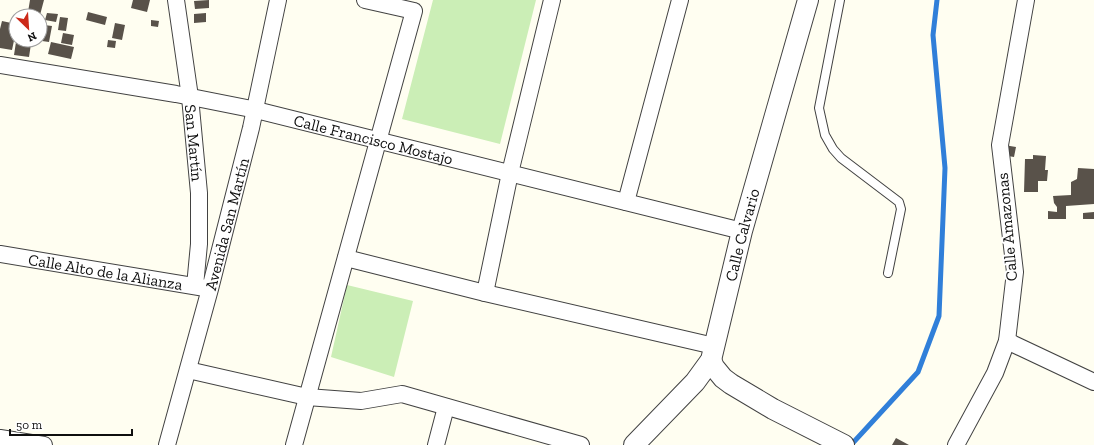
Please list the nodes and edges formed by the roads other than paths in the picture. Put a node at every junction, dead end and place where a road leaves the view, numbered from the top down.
1 (176, 0) edge
2 (278, 0) edge
3 (365, 0) edge
4 (552, 0) edge
5 (680, 0) edge
6 (808, 0) edge
7 (840, 0) edge
8 (1026, 0) edge
9 (0, 65) edge
10 (190, 96) junction
11 (256, 110) junction
12 (379, 141) junction
13 (510, 173) junction
14 (626, 202) junction
15 (742, 231) junction
16 (0, 254) edge
17 (346, 258) junction
18 (888, 273) dead end
19 (194, 286) junction
20 (210, 289) junction
21 (485, 293) junction
22 (1007, 341) junction
23 (712, 353) junction
24 (188, 370) junction
25 (1094, 382) edge
26 (307, 398) junction
27 (446, 407) junction
28 (0, 438) edge
29 (839, 442) edge
30 (44, 445) edge
31 (167, 445) edge
32 (294, 445) edge
33 (436, 445) edge
34 (581, 445) edge
35 (634, 445) edge
36 (956, 445) edge

1 - 10 street, San Martín
2 - 11 street, Avenida San Martín
3 - 12 street
4 - 13 street
5 - 14 street
6 - 15 street, Calle Calvario
7 - 18 lane
8 - 22 street, Calle Amazonas
9 - 10 street, Calle Francisco Mostajo
10 - 11 street, Calle Francisco Mostajo
10 - 19 street, San Martín
11 - 12 street, Calle Francisco Mostajo
11 - 20 street, Avenida San Martín
12 - 13 street, Calle Francisco Mostajo
12 - 17 street
13 - 14 street, Calle Francisco Mostajo
13 - 21 street
14 - 15 street, Calle Francisco Mostajo
15 - 23 street, Calle Calvario
16 - 19 street, Calle Alto de la Alianza
17 - 21 street
17 - 26 street
19 - 20 street, Calle Alto de la Alianza
20 - 24 street, Avenida San Martín
21 - 23 street
22 - 25 street
22 - 36 street, Calle Amazonas
23 - 29 street
23 - 35 street, Calle Calvario
24 - 26 street
24 - 31 street, Avenida San Martín
26 - 27 street
26 - 32 street
27 - 33 street
27 - 34 street
28 - 30 street

